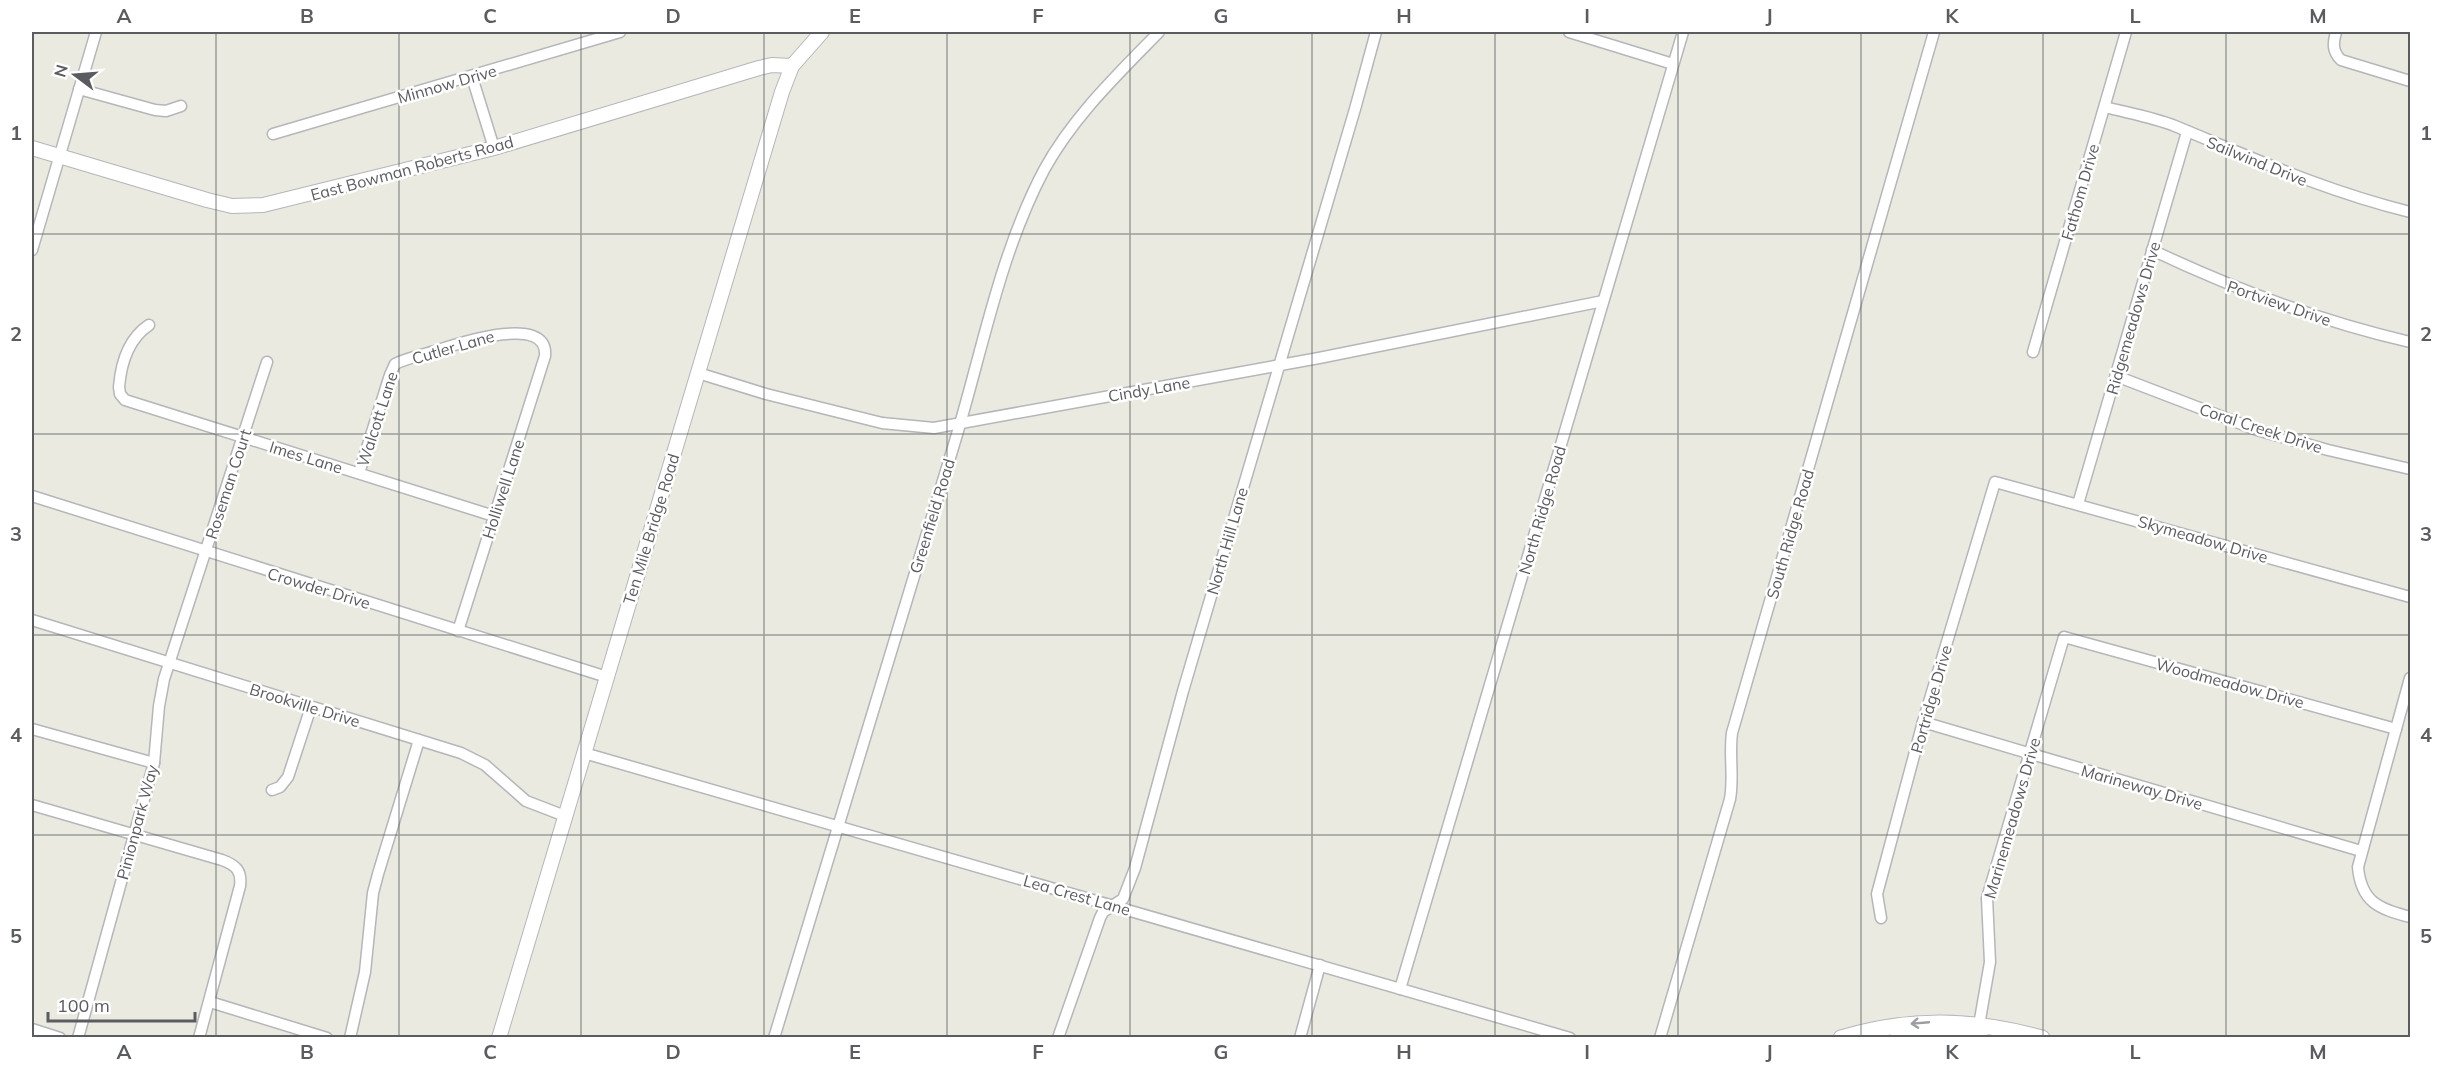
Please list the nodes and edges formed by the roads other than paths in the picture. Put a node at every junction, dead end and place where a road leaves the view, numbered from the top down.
1 (96, 32) edge
2 (620, 32) edge
3 (822, 32) edge
4 (1159, 32) edge
5 (1376, 32) edge
6 (1569, 32) edge
7 (1683, 32) edge
8 (1934, 32) edge
9 (2127, 32) edge
10 (2336, 32) edge
11 (1673, 64) junction
12 (792, 66) junction
13 (472, 77) junction
14 (2410, 81) edge
15 (79, 89) junction
16 (181, 106) dead end
17 (2104, 107) junction
18 (2187, 132) junction
19 (273, 134) dead end
20 (32, 148) edge
21 (494, 148) junction
22 (59, 156) junction
23 (2410, 212) edge
24 (32, 250) edge
25 (2152, 250) junction
26 (1603, 301) junction
27 (149, 325) dead end
28 (2410, 342) edge
29 (543, 346) joint
30 (2033, 352) dead end
31 (267, 362) dead end
32 (396, 364) joint
33 (1279, 365) junction
34 (698, 373) junction
35 (2116, 376) junction
36 (960, 423) junction
37 (243, 437) junction
38 (2410, 469) edge
39 (359, 474) junction
40 (1995, 482) joint
41 (32, 496) edge
42 (2078, 504) junction
43 (494, 516) junction
44 (206, 552) junction
45 (2410, 597) edge
46 (189, 606) joint
47 (32, 620) edge
48 (458, 631) junction
49 (2064, 637) joint
50 (170, 663) junction
51 (607, 677) junction
52 (2410, 678) edge
53 (311, 707) junction
54 (1923, 722) junction
55 (32, 729) edge
56 (2396, 729) junction
57 (419, 740) junction
58 (584, 753) junction
59 (2029, 754) junction
60 (154, 763) junction
61 (272, 790) dead end
62 (32, 805) edge
63 (565, 816) junction
64 (837, 825) junction
65 (134, 836) junction
66 (2361, 851) junction
67 (1114, 906) junction
68 (2409, 916) edge
69 (1881, 918) dead end
70 (1320, 965) junction
71 (1400, 989) junction
72 (210, 1002) junction
73 (32, 1029) edge
74 (1979, 1033) edge
75 (60, 1038) edge
76 (78, 1038) edge
77 (199, 1038) edge
78 (327, 1038) edge
79 (350, 1038) edge
80 (499, 1038) edge
81 (774, 1038) edge
82 (1058, 1038) edge
83 (1300, 1038) edge
84 (1570, 1038) edge
85 (1660, 1038) edge
86 (1841, 1038) edge
87 (1897, 1038) edge
88 (2042, 1038) edge

1 - 15 street
2 - 13 street, Minnow Drive
3 - 12 street, Ten Mile Bridge Road
4 - 36 street, Greenfield Road
5 - 33 street, North Hill Lane
6 - 11 street
7 - 11 street, North Ridge Road
8 - 85 street, South Ridge Road
9 - 17 street, Fathom Drive
10 - 14 street
11 - 26 street, North Ridge Road
12 - 21 street, East Bowman Roberts Road
12 - 34 street, Ten Mile Bridge Road
13 - 19 street, Minnow Drive
13 - 21 street
15 - 16 street
15 - 22 street
17 - 18 street, Sailwind Drive
17 - 30 street, Fathom Drive
18 - 23 street, Sailwind Drive
18 - 25 street, Ridgemeadows Drive
20 - 22 street, East Bowman Roberts Road
21 - 22 street, East Bowman Roberts Road
22 - 24 street
25 - 28 street, Portview Drive
25 - 35 street, Ridgemeadows Drive
26 - 33 street, Cindy Lane
26 - 71 street, North Ridge Road
27 - 37 street, Imes Lane
29 - 32 street, Cutler Lane
29 - 43 street, Holliwell Lane
31 - 37 street, Roseman Court
32 - 39 street, Walcott Lane
33 - 36 street, Cindy Lane
33 - 67 street, North Hill Lane
34 - 36 street, Cindy Lane
34 - 51 street, Ten Mile Bridge Road
35 - 38 street, Coral Creek Drive
35 - 42 street, Ridgemeadows Drive
36 - 64 street, Greenfield Road
37 - 39 street, Imes Lane
37 - 44 street, Roseman Court
39 - 43 street, Imes Lane
40 - 42 street, Skymeadow Drive
40 - 54 street, Portridge Drive
41 - 44 street, Crowder Drive
42 - 45 street, Skymeadow Drive
43 - 48 street, Holliwell Lane
44 - 46 street, Roseman Court
44 - 48 street, Crowder Drive
46 - 50 street, Pinionpark Way
47 - 50 street, Brookville Drive
48 - 51 street, Crowder Drive
49 - 56 street, Woodmeadow Drive
49 - 59 street, Marinemeadows Drive
50 - 53 street, Brookville Drive
50 - 60 street, Pinionpark Way
51 - 58 street, Ten Mile Bridge Road
52 - 56 street
53 - 57 street, Brookville Drive
53 - 61 street
54 - 59 street, Marineway Drive
54 - 69 street, Portridge Drive
55 - 60 street
56 - 66 street
57 - 63 street, Brookville Drive
57 - 79 street
58 - 63 street, Ten Mile Bridge Road
58 - 64 street, Lea Crest Lane
59 - 66 street, Marineway Drive
59 - 74 street, Marinemeadows Drive
60 - 65 street, Pinionpark Way
62 - 65 street
63 - 80 street, Ten Mile Bridge Road
64 - 67 street, Lea Crest Lane
64 - 81 street, Greenfield Road
65 - 72 street
65 - 76 street, Pinionpark Way
66 - 68 street
67 - 70 street, Lea Crest Lane
67 - 82 street, North Hill Lane
70 - 71 street, Lea Crest Lane
70 - 83 street
71 - 84 street, Lea Crest Lane
72 - 77 street
72 - 78 street
73 - 75 street
74 -> 86 main road
74 - 87 main road
74 - 88 main road

